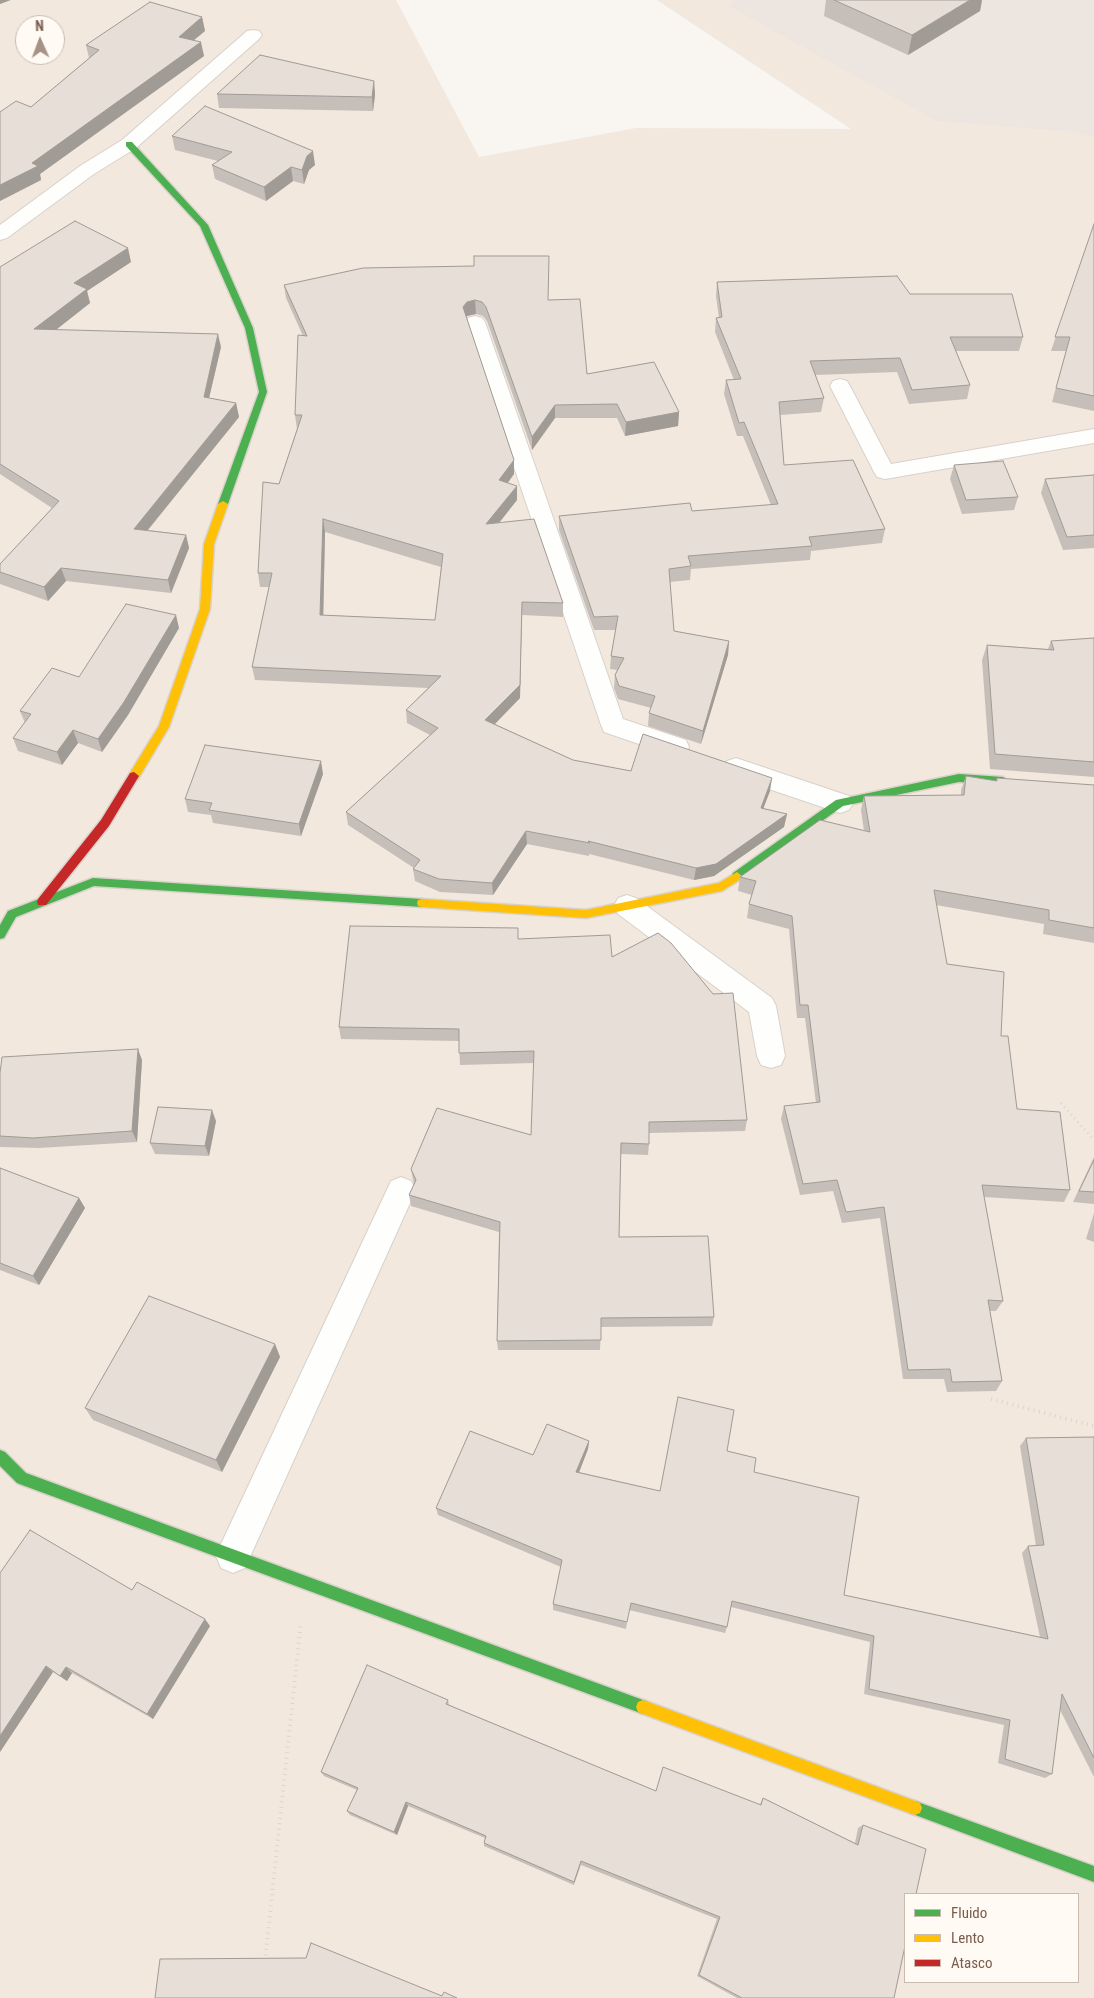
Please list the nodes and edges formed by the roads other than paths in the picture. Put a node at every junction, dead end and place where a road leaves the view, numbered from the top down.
1 (254, 35) dead end
2 (129, 144) junction
3 (0, 234) edge
4 (475, 322) edge
5 (840, 386) dead end
6 (1094, 436) edge
7 (1016, 782) edge
8 (840, 803) junction
9 (41, 903) junction
10 (627, 906) junction
11 (0, 935) edge
12 (771, 1056) dead end
13 (401, 1190) dead end
14 (0, 1457) edge
15 (233, 1556) junction
16 (1094, 1874) edge

1 - 2 street
2 - 3 street
2 - 9 street
4 - 8 street
5 - 6 street
7 - 8 street
8 - 10 street
9 - 10 street
9 - 11 street
10 - 12 street
13 - 15 street
14 - 15 street
15 - 16 street

